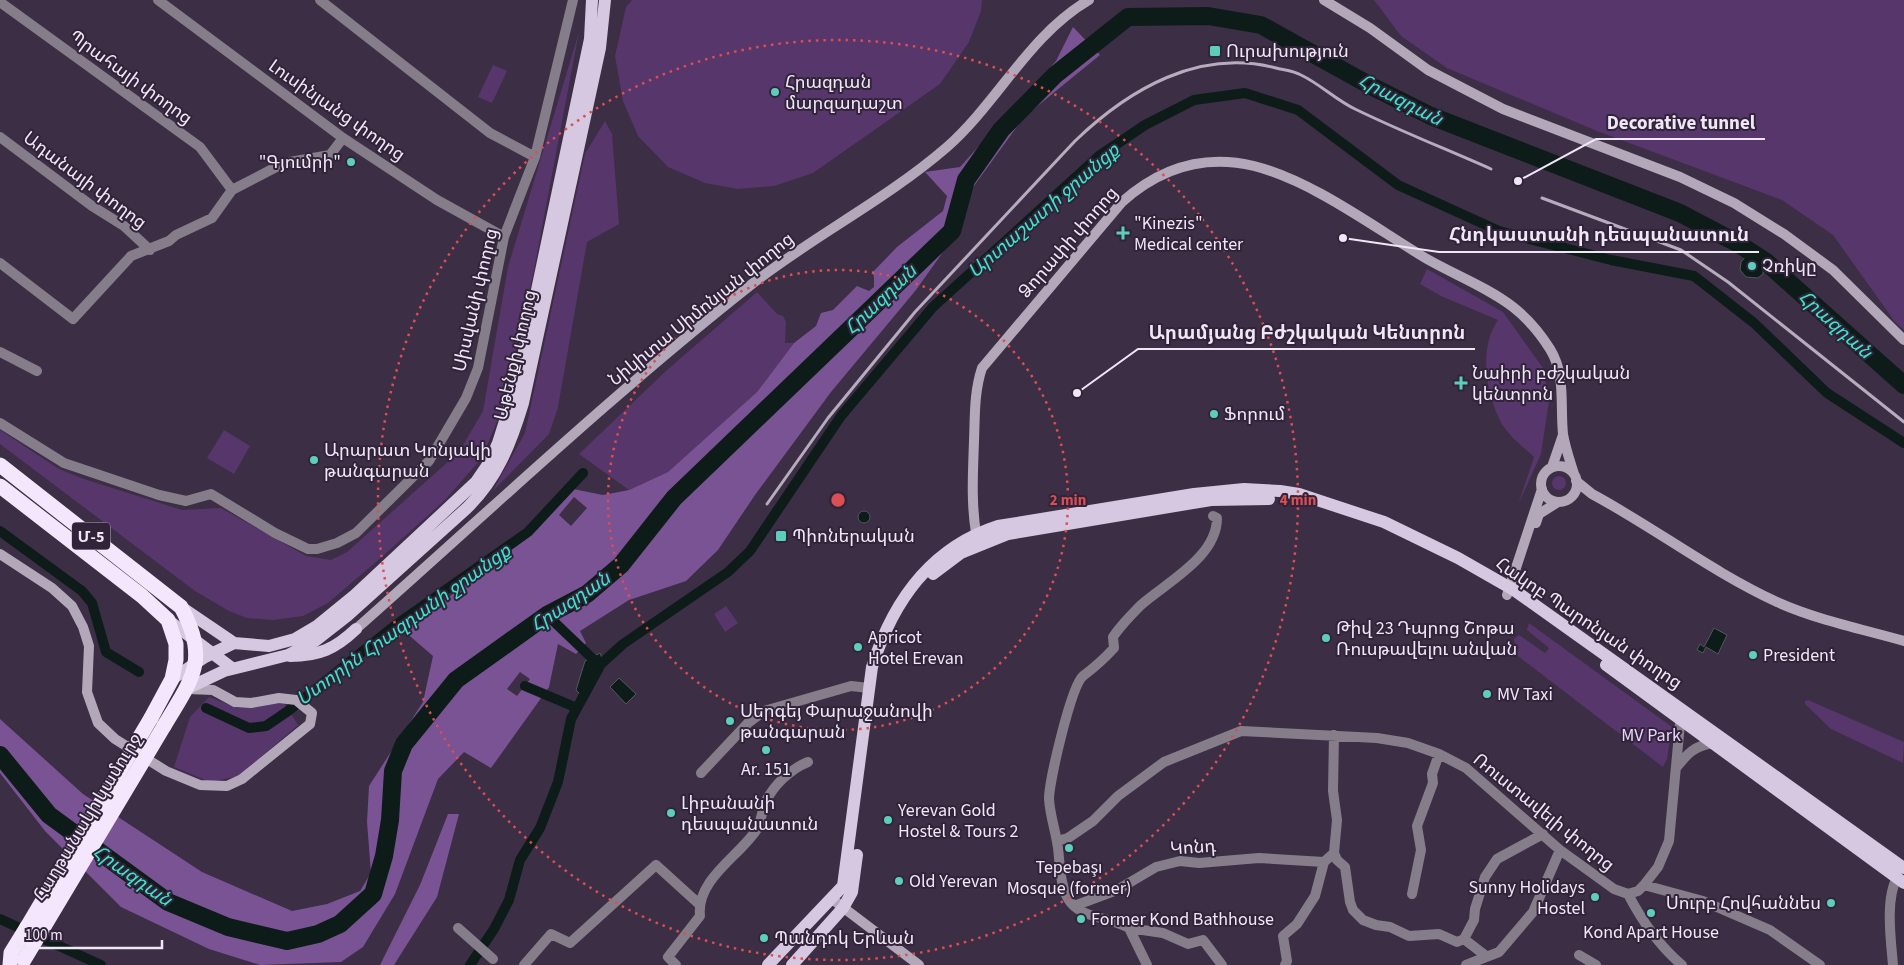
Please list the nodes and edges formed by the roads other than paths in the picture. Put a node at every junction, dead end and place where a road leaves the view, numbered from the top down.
1 (158, 0) edge
2 (320, 0) edge
3 (573, 0) edge
4 (592, 0) edge
5 (605, 0) edge
6 (1089, 0) edge
7 (1324, 0) edge
8 (0, 2) edge
9 (0, 137) edge
10 (344, 138) junction
11 (535, 157) junction
12 (232, 190) junction
13 (504, 237) junction
14 (150, 250) junction
15 (0, 263) edge
16 (1904, 340) edge
17 (0, 352) edge
18 (37, 371) dead end
19 (0, 423) edge
20 (1564, 434) junction
21 (0, 465) edge
22 (1552, 467) junction
23 (1575, 477) junction
24 (0, 486) edge
25 (1542, 489) junction
26 (1573, 494) junction
27 (1592, 494) junction
28 (1558, 502) junction
29 (1213, 516) dead end
30 (976, 533) junction
31 (0, 554) edge
32 (1510, 593) junction
33 (181, 607) junction
34 (168, 620) junction
35 (356, 629) junction
36 (325, 633) junction
37 (196, 641) junction
38 (1904, 641) edge
39 (234, 643) junction
40 (212, 653) junction
41 (288, 656) junction
42 (195, 664) junction
43 (232, 668) junction
44 (172, 679) junction
45 (868, 688) junction
46 (186, 689) junction
47 (1681, 713) junction
48 (157, 722) junction
49 (1334, 735) junction
50 (1714, 743) junction
51 (1439, 754) junction
52 (808, 762) dead end
53 (1676, 769) junction
54 (701, 773) dead end
55 (1543, 834) junction
56 (1057, 841) junction
57 (1560, 850) junction
58 (1334, 853) junction
59 (1324, 862) junction
60 (1902, 877) edge
61 (1644, 885) junction
62 (1412, 894) dead end
63 (1628, 894) junction
64 (832, 899) junction
65 (699, 904) junction
66 (1074, 906) junction
67 (844, 908) junction
68 (458, 928) dead end
69 (1129, 928) junction
70 (1464, 939) junction
71 (1579, 954) dead end
72 (1486, 956) junction
73 (493, 959) dead end
74 (14, 962) edge
75 (524, 965) edge
76 (676, 965) edge
77 (768, 965) edge
78 (792, 965) edge
79 (919, 965) edge
80 (1147, 965) edge
81 (1222, 965) edge
82 (1285, 965) edge
83 (1466, 965) edge
84 (1596, 965) edge
85 (1682, 965) edge
86 (1820, 965) edge
87 (1893, 965) edge

1 - 10 street, Լուսինյանց փողոց
2 - 11 street
3 - 11 street, Սիսվանի փողոց
4 - 39 main road, Աթենքի փողոց
5 - 36 main road, Աթենքի փողոց
6 - 35 street, Նիկիտա Սիմոնյան փողոց
7 - 16 street
8 - 12 street, Պրահայի փողոց
9 - 14 street, Ադանայի փողոց
10 - 12 street
10 - 13 street, Լուսինյանց փողոց
11 - 13 street, Սիսվանի փողոց
12 - 14 street
13 - 19 street, Սիսվանի փողոց
14 - 15 street
17 - 18 street
20 - 22 street
20 - 23 street
20 - 30 street, Ձորափի փողոց
21 - 33 highway, Մ-5
22 - 23 street
22 - 25 street
23 - 26 street
23 - 27 street
24 - 34 highway, Մ-5
25 - 28 street
25 - 32 street
26 - 27 street
26 - 28 street
27 - 38 street
28 - 32 street
29 - 56 street
30 - 32 main road, Հակոբ Պարոնյան փողոց
30 - 45 main road, Հակոբ Պարոնյան փողոց
31 - 46 street
32 - 47 main road, Հակոբ Պարոնյան փողոց
32 - 47 main road, Հակոբ Պարոնյան փողոց
32 - 67 main road, Հակոբ Պարոնյան փողոց
33 - 37 highway
33 - 39 main road
34 - 37 main road, Մ-5
34 - 44 highway, Հաղթանակի կամուրջ / Մ-5
35 - 36 main road
35 - 41 main road
36 - 41 main road, Աթենքի փողոց
37 - 40 main road, Մ-5
37 - 42 highway, Հաղթանակի կամուրջ
39 - 40 main road, Հաղթանակի կամուրջ
40 - 42 main road, Հաղթանակի կամուրջ
40 - 43 main road, Մ-5
41 - 43 main road, Աթենքի փողոց
42 - 44 main road, Հաղթանակի կամուրջ
42 - 46 highway, Հաղթանակի կամուրջ
43 - 46 main road, Աթենքի փողոց
44 - 48 highway, Հաղթանակի կամուրջ
45 - 54 street
45 - 64 main road, Հակոբ Պարոնյան փողոց
46 - 48 highway, Հաղթանակի կամուրջ
47 - 50 main road, Հակոբ Պարոնյան փողոց
47 - 53 street
47 - 60 main road, Հակոբ Պարոնյան փողոց
48 - 74 highway, Հաղթանակի կամուրջ, bridge
49 - 51 street, Ռուստավելի փողոց
49 - 56 street, Ռուստավելի փողոց
49 - 58 street
50 - 53 street
50 - 60 main road, Հակոբ Պարոնյան փողոց
51 - 55 street, Ռուստավելի փողոց
51 - 62 street
52 - 65 street
53 - 61 street
55 - 57 street, Ռուստավելի փողոց
55 - 70 street
56 - 66 street
57 - 63 street, Ռուստավելի փողոց
57 - 72 street
58 - 59 street
58 - 70 street
59 - 66 street, Կոնդ
59 - 82 street
60 - 87 street
61 - 63 street
61 - 86 street
63 - 85 street
64 - 67 street
64 - 77 main road, Հակոբ Պարոնյան փողոց
65 - 75 street
65 - 76 street
66 - 69 street
67 - 78 main road, Հակոբ Պարոնյան փողոց
67 - 79 street
68 - 73 street
69 - 80 street
69 - 81 street
70 - 72 street
71 - 84 street
72 - 83 street

